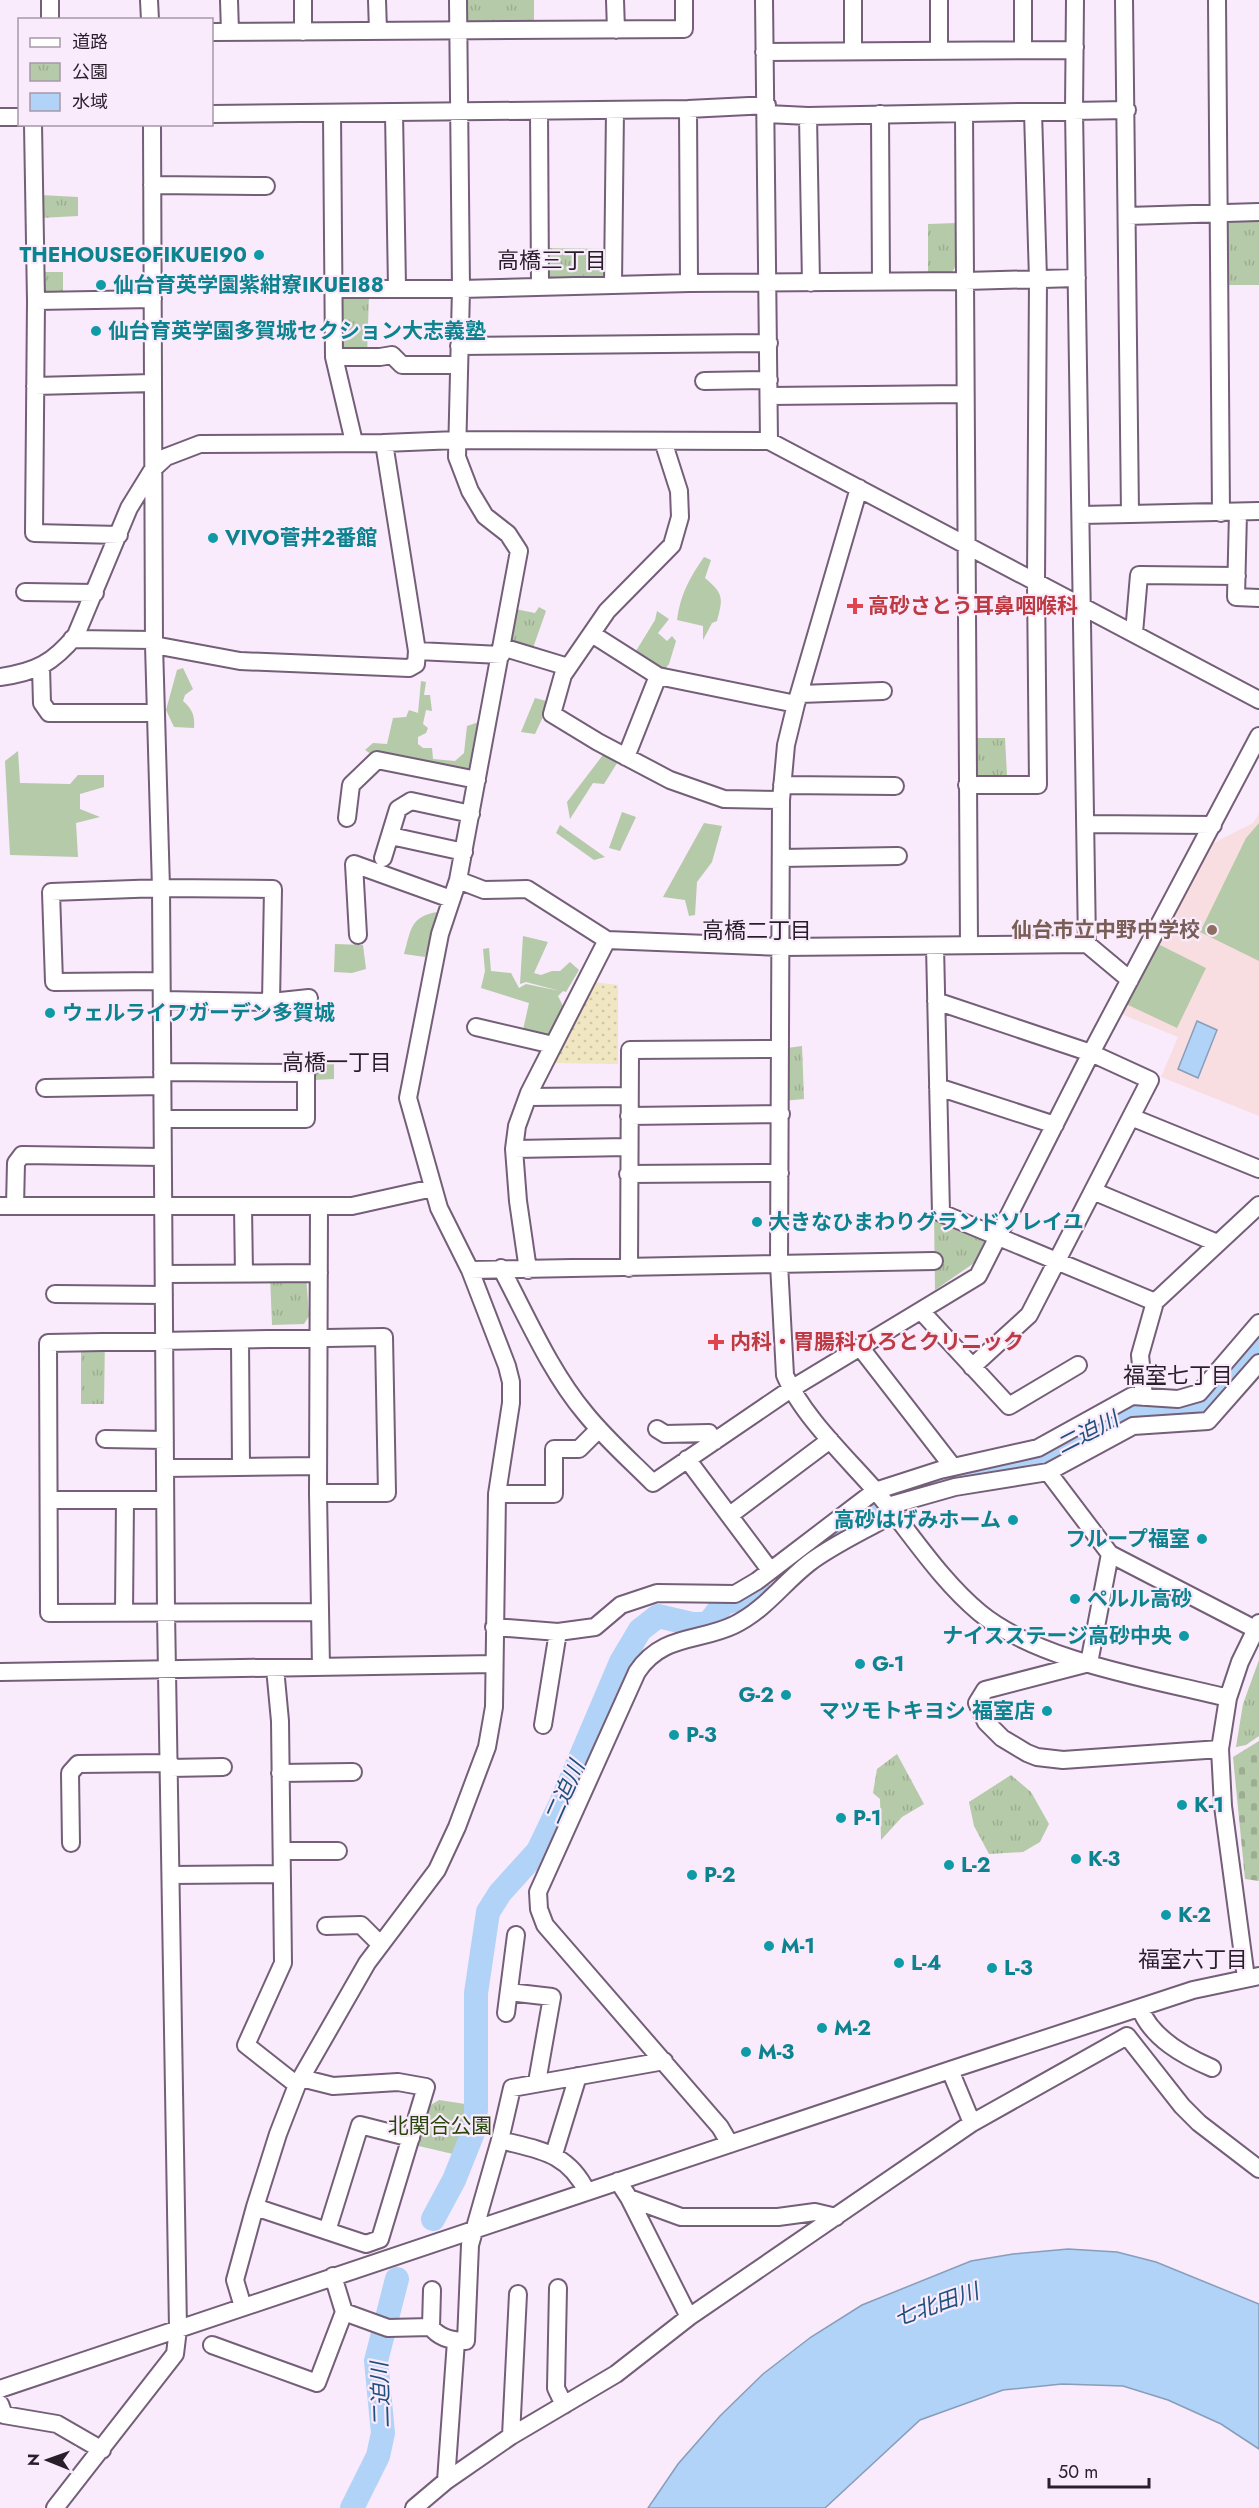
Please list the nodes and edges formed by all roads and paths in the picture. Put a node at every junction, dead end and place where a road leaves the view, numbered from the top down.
1 (50, 0) edge
2 (150, 0) edge
3 (229, 0) edge
4 (303, 0) edge
5 (377, 0) edge
6 (458, 0) edge
7 (615, 0) edge
8 (684, 0) edge
9 (764, 0) edge
10 (853, 0) edge
11 (939, 0) edge
12 (1023, 0) edge
13 (1075, 0) edge
14 (1124, 0) edge
15 (1217, 0) edge
16 (50, 18) edge
17 (150, 18) edge
18 (616, 30) junction
19 (378, 31) junction
20 (213, 32) edge
21 (230, 32) junction
22 (303, 32) junction
23 (458, 32) junction
24 (1075, 47) junction
25 (1023, 50) junction
26 (853, 51) junction
27 (939, 51) junction
28 (764, 52) junction
29 (688, 109) junction
30 (615, 110) junction
31 (767, 110) junction
32 (1074, 110) junction
33 (1127, 110) junction
34 (538, 111) junction
35 (460, 112) junction
36 (1033, 112) junction
37 (394, 113) junction
38 (964, 113) junction
39 (213, 114) edge
40 (332, 114) junction
41 (880, 114) junction
42 (808, 116) junction
43 (0, 117) edge
44 (18, 117) edge
45 (33, 126) edge
46 (152, 126) edge
47 (152, 185) junction
48 (266, 186) dead end
49 (1259, 212) edge
50 (1219, 213) junction
51 (1127, 216) junction
52 (1077, 278) junction
53 (1038, 279) junction
54 (965, 281) junction
55 (881, 282) junction
56 (689, 283) junction
57 (768, 283) junction
58 (811, 283) junction
59 (613, 284) junction
60 (540, 285) junction
61 (397, 287) junction
62 (334, 289) junction
63 (461, 289) junction
64 (153, 299) junction
65 (36, 301) junction
66 (769, 343) junction
67 (459, 346) junction
68 (334, 357) junction
69 (458, 365) junction
70 (704, 381) dead end
71 (153, 383) junction
72 (35, 386) junction
73 (769, 388) junction
74 (965, 394) junction
75 (457, 440) junction
76 (663, 441) junction
77 (769, 441) junction
78 (354, 442) junction
79 (384, 443) junction
80 (153, 469) junction
81 (858, 488) junction
82 (1238, 512) junction
83 (1259, 512) edge
84 (1221, 513) junction
85 (1130, 514) junction
86 (1081, 515) junction
87 (121, 529) junction
88 (153, 532) junction
89 (965, 544) junction
90 (1237, 576) junction
91 (1036, 582) junction
92 (25, 592) dead end
93 (95, 593) junction
94 (1259, 598) edge
95 (1082, 606) junction
96 (1134, 633) junction
97 (592, 634) junction
98 (72, 639) junction
99 (154, 643) junction
100 (417, 651) junction
101 (502, 651) junction
102 (41, 667) junction
103 (568, 667) junction
104 (658, 676) junction
105 (0, 677) edge
106 (883, 691) dead end
107 (798, 699) junction
108 (1259, 700) edge
109 (156, 713) junction
110 (1259, 736) edge
111 (626, 757) junction
112 (477, 780) junction
113 (967, 784) junction
114 (895, 786) dead end
115 (781, 792) junction
116 (471, 813) junction
117 (347, 818) dead end
118 (1085, 824) junction
119 (1213, 825) junction
120 (391, 836) junction
121 (464, 852) junction
122 (898, 856) dead end
123 (383, 858) dead end
124 (781, 858) junction
125 (458, 880) junction
126 (161, 888) junction
127 (451, 899) junction
128 (358, 935) dead end
129 (607, 940) junction
130 (1087, 944) junction
131 (935, 945) junction
132 (969, 945) junction
133 (782, 947) junction
134 (1130, 980) junction
135 (161, 981) junction
136 (309, 998) dead end
137 (162, 1000) junction
138 (936, 1001) junction
139 (271, 1002) junction
140 (476, 1027) dead end
141 (553, 1045) junction
142 (779, 1048) junction
143 (1090, 1053) junction
144 (162, 1079) junction
145 (938, 1087) junction
146 (45, 1088) dead end
147 (629, 1095) junction
148 (528, 1097) junction
149 (781, 1114) junction
150 (629, 1116) junction
151 (1131, 1117) junction
152 (163, 1119) junction
153 (1055, 1125) junction
154 (628, 1147) junction
155 (513, 1149) junction
156 (163, 1157) junction
157 (1259, 1169) edge
158 (780, 1173) junction
159 (628, 1174) junction
160 (433, 1188) junction
161 (1093, 1191) junction
162 (1259, 1205) edge
163 (8, 1206) edge
164 (163, 1206) junction
165 (243, 1206) junction
166 (319, 1206) junction
167 (998, 1237) junction
168 (1217, 1243) junction
169 (934, 1261) dead end
170 (1057, 1261) junction
171 (779, 1264) junction
172 (501, 1268) junction
173 (629, 1268) junction
174 (470, 1270) junction
175 (528, 1270) junction
176 (244, 1273) junction
177 (319, 1273) junction
178 (164, 1274) junction
179 (55, 1294) dead end
180 (164, 1295) junction
181 (1155, 1302) junction
182 (921, 1311) junction
183 (1259, 1323) edge
184 (319, 1338) junction
185 (240, 1340) junction
186 (164, 1341) junction
187 (860, 1347) junction
188 (1259, 1363) edge
189 (1078, 1365) dead end
190 (972, 1367) junction
191 (1242, 1382) junction
192 (1259, 1386) edge
193 (791, 1389) junction
194 (1144, 1397) junction
195 (599, 1429) junction
196 (657, 1429) dead end
197 (105, 1439) dead end
198 (165, 1440) junction
199 (830, 1440) junction
200 (715, 1441) junction
201 (687, 1459) junction
202 (318, 1466) junction
203 (241, 1467) junction
204 (953, 1467) junction
205 (165, 1468) junction
206 (1048, 1472) junction
207 (875, 1491) junction
208 (318, 1493) junction
209 (497, 1494) junction
210 (49, 1500) junction
211 (125, 1500) junction
212 (165, 1500) junction
213 (890, 1510) junction
214 (729, 1515) junction
215 (1110, 1554) junction
216 (770, 1570) junction
217 (124, 1612) junction
218 (166, 1612) junction
219 (319, 1612) junction
220 (1257, 1626) edge
221 (494, 1627) junction
222 (558, 1632) junction
223 (1089, 1663) junction
224 (494, 1664) junction
225 (321, 1667) junction
226 (275, 1668) junction
227 (168, 1670) junction
228 (0, 1672) edge
229 (1228, 1698) junction
230 (543, 1725) dead end
231 (1220, 1749) junction
232 (170, 1765) junction
233 (223, 1767) dead end
234 (353, 1772) dead end
235 (280, 1773) junction
236 (71, 1843) dead end
237 (282, 1851) junction
238 (338, 1851) dead end
239 (281, 1874) junction
240 (172, 1875) junction
241 (326, 1926) dead end
242 (516, 1935) dead end
243 (380, 1944) junction
244 (1252, 1977) edge
245 (509, 1992) junction
246 (1140, 2008) junction
247 (506, 2013) dead end
248 (664, 2061) junction
249 (1212, 2068) dead end
250 (950, 2070) junction
251 (578, 2076) junction
252 (299, 2082) junction
253 (537, 2082) junction
254 (972, 2123) junction
255 (411, 2139) junction
256 (500, 2140) junction
257 (729, 2144) junction
258 (554, 2154) junction
259 (1259, 2169) edge
260 (618, 2181) junction
261 (587, 2192) junction
262 (629, 2198) junction
263 (255, 2207) junction
264 (836, 2217) junction
265 (475, 2229) junction
266 (327, 2230) junction
267 (333, 2276) junction
268 (558, 2288) dead end
269 (432, 2290) dead end
270 (518, 2294) dead end
271 (243, 2307) junction
272 (344, 2312) junction
273 (689, 2317) junction
274 (431, 2327) junction
275 (178, 2329) junction
276 (456, 2341) junction
277 (212, 2345) dead end
278 (0, 2389) edge
279 (0, 2404) edge
280 (564, 2405) junction
281 (511, 2436) junction
282 (102, 2450) junction
283 (446, 2481) junction
284 (56, 2508) edge
285 (414, 2508) edge

1 - 16 street
2 - 17 street
3 - 21 street
4 - 22 street
5 - 19 street
6 - 23 street
7 - 18 street
8 - 18 street
9 - 28 street
10 - 26 street
11 - 27 street
12 - 25 street
13 - 24 street
14 - 33 street
15 - 50 street
18 - 23 street
19 - 22 street
19 - 23 street
20 - 21 street
21 - 22 street
23 - 35 street
24 - 25 street
24 - 32 street
25 - 27 street
26 - 27 street
26 - 28 street
28 - 31 street
29 - 30 street
29 - 31 street
29 - 56 street
30 - 34 street
30 - 59 street
31 - 42 street
31 - 57 street
32 - 33 street
32 - 36 street
32 - 52 street
33 - 51 street
34 - 35 street
34 - 60 street
35 - 37 street
35 - 63 street
36 - 38 street
36 - 53 street
37 - 40 street
37 - 61 street
38 - 41 street
38 - 54 street
39 - 40 street
40 - 62 street
41 - 42 street
41 - 55 street
42 - 58 street
43 - 44 street
45 - 65 street
46 - 47 street
47 - 48 street
47 - 64 street
49 - 50 street
50 - 51 street
50 - 84 street
51 - 85 street
52 - 53 street
52 - 86 street
53 - 54 street
53 - 91 street
54 - 55 street
54 - 74 street
55 - 58 street
56 - 57 street
56 - 59 street
57 - 58 street
57 - 66 street
59 - 60 street
60 - 63 street
61 - 62 street
61 - 63 street
62 - 68 street
63 - 67 street
64 - 65 street
64 - 71 street
65 - 72 street
66 - 67 street
66 - 73 street
67 - 69 street
68 - 69 street
68 - 78 street
69 - 75 street
70 - 73 street
71 - 72 street
71 - 80 street
72 - 87 street
73 - 74 street
73 - 77 street
74 - 89 street
75 - 76 street
75 - 79 street
75 - 101 street
76 - 77 street
76 - 97 street
77 - 81 street
78 - 79 street
78 - 80 street
79 - 100 street
80 - 87 street
80 - 88 street
81 - 89 street
81 - 107 street
82 - 83 street
82 - 84 street
82 - 90 street
84 - 85 street
85 - 86 street
86 - 95 street
87 - 88 street
87 - 93 street
88 - 99 street
89 - 91 street
89 - 113 street
90 - 94 street
90 - 96 street
91 - 95 street
91 - 113 street
92 - 93 street
93 - 98 street
95 - 96 street
95 - 118 street
96 - 108 street
97 - 103 street
97 - 104 street
98 - 99 street
98 - 102 street
99 - 100 street
99 - 109 street
100 - 101 street
101 - 103 street
101 - 112 street
102 - 105 street
102 - 109 street
103 - 111 street
104 - 107 street
104 - 111 street
106 - 107 street
107 - 115 street
109 - 126 street
110 - 119 street
111 - 115 street
112 - 116 street
112 - 117 street
113 - 132 street
114 - 115 street
115 - 124 street
116 - 120 street
116 - 121 street
118 - 119 street
118 - 130 street
119 - 134 street
120 - 121 street
120 - 123 street
121 - 125 street
122 - 124 street
124 - 133 street
125 - 127 street
125 - 129 street
126 - 135 street
126 - 135 street
126 - 139 street
127 - 128 street
127 - 160 street
129 - 133 street
129 - 141 street
130 - 132 street
130 - 134 street
131 - 132 street
131 - 133 street
131 - 138 street
133 - 142 street
134 - 143 street
135 - 137 street
136 - 139 street
137 - 139 street
137 - 144 street
138 - 143 street
138 - 145 street
140 - 141 street
141 - 148 street
142 - 147 street
142 - 149 street
143 - 151 street
143 - 153 street
144 - 146 street
144 - 152 street
144 - 152 street
145 - 153 street
145 - 167 street
147 - 148 street
147 - 150 street
148 - 155 street
149 - 150 street
149 - 158 street
150 - 154 street
151 - 157 street
151 - 161 street
152 - 156 street
153 - 167 street
154 - 155 street
154 - 159 street
155 - 175 street
156 - 163 street
156 - 164 street
158 - 159 street
158 - 171 street
159 - 173 street
160 - 166 street
160 - 174 street
161 - 168 street
161 - 170 street
162 - 168 street
163 - 164 street
164 - 165 street
164 - 178 street
165 - 166 street
165 - 176 street
166 - 177 street
167 - 170 street
167 - 182 street
168 - 181 street
169 - 171 street
170 - 181 street
170 - 190 street
171 - 173 street
171 - 193 street
172 - 174 street
172 - 175 street
172 - 195 street
173 - 175 street
174 - 209 street
176 - 177 street
176 - 178 street
177 - 184 street
178 - 180 street
179 - 180 street
180 - 186 street
181 - 194 street
182 - 187 street
182 - 190 street
183 - 194 street
184 - 185 street
184 - 202 street
184 - 208 street
185 - 186 street
185 - 203 street
186 - 198 street
186 - 210 street
187 - 193 street
187 - 204 street
188 - 191 street
189 - 190 street
191 - 192 street
191 - 206 street
193 - 199 street
193 - 200 street
194 - 204 street
195 - 201 street
195 - 209 street
196 - 200 street
197 - 198 street
198 - 205 street
199 - 207 street
199 - 214 street
200 - 201 street
201 - 214 street
202 - 203 street
202 - 208 street
203 - 205 street
204 - 207 street
205 - 212 street
206 - 213 street
206 - 215 street
207 - 213 street
207 - 216 street
208 - 219 street
209 - 221 street
210 - 211 street
210 - 217 street
211 - 212 street
211 - 217 street
212 - 218 street
213 - 223 street
213 - 248 street
214 - 216 street
215 - 220 street
215 - 223 street
216 - 222 street
217 - 218 street
218 - 219 street
218 - 227 street
219 - 225 street
220 - 229 street
221 - 222 street
221 - 224 street
222 - 230 street
223 - 229 street
223 - 231 street
224 - 225 street
224 - 243 street
225 - 226 street
226 - 227 street
226 - 235 street
227 - 228 street
227 - 232 street
229 - 231 street
231 - 244 street
232 - 233 street
232 - 236 street
232 - 240 street
234 - 235 street
235 - 237 street
237 - 238 street
237 - 239 street
239 - 240 street
239 - 252 street
240 - 275 street
241 - 243 street
242 - 245 street
243 - 252 street
244 - 246 street
245 - 247 street
245 - 253 street
246 - 249 street
246 - 250 street
248 - 251 street
248 - 257 street
250 - 254 street
250 - 257 street
251 - 253 street
251 - 258 street
252 - 255 street
252 - 263 street
253 - 256 street
254 - 259 street
254 - 264 street
255 - 266 street
255 - 266 street
256 - 258 street
256 - 265 street
257 - 260 street
258 - 261 street
260 - 261 street
260 - 262 street
261 - 265 street
262 - 264 street
262 - 273 street
263 - 266 street
263 - 271 street
264 - 273 street
265 - 267 street
265 - 276 street
267 - 271 street
267 - 272 street
268 - 280 street
269 - 274 street
270 - 281 street
271 - 275 street
272 - 274 street
272 - 277 street
273 - 280 street
274 - 276 street
275 - 278 street
275 - 282 street
276 - 283 street
279 - 282 street
280 - 281 street
281 - 283 street
282 - 284 street
283 - 285 street

